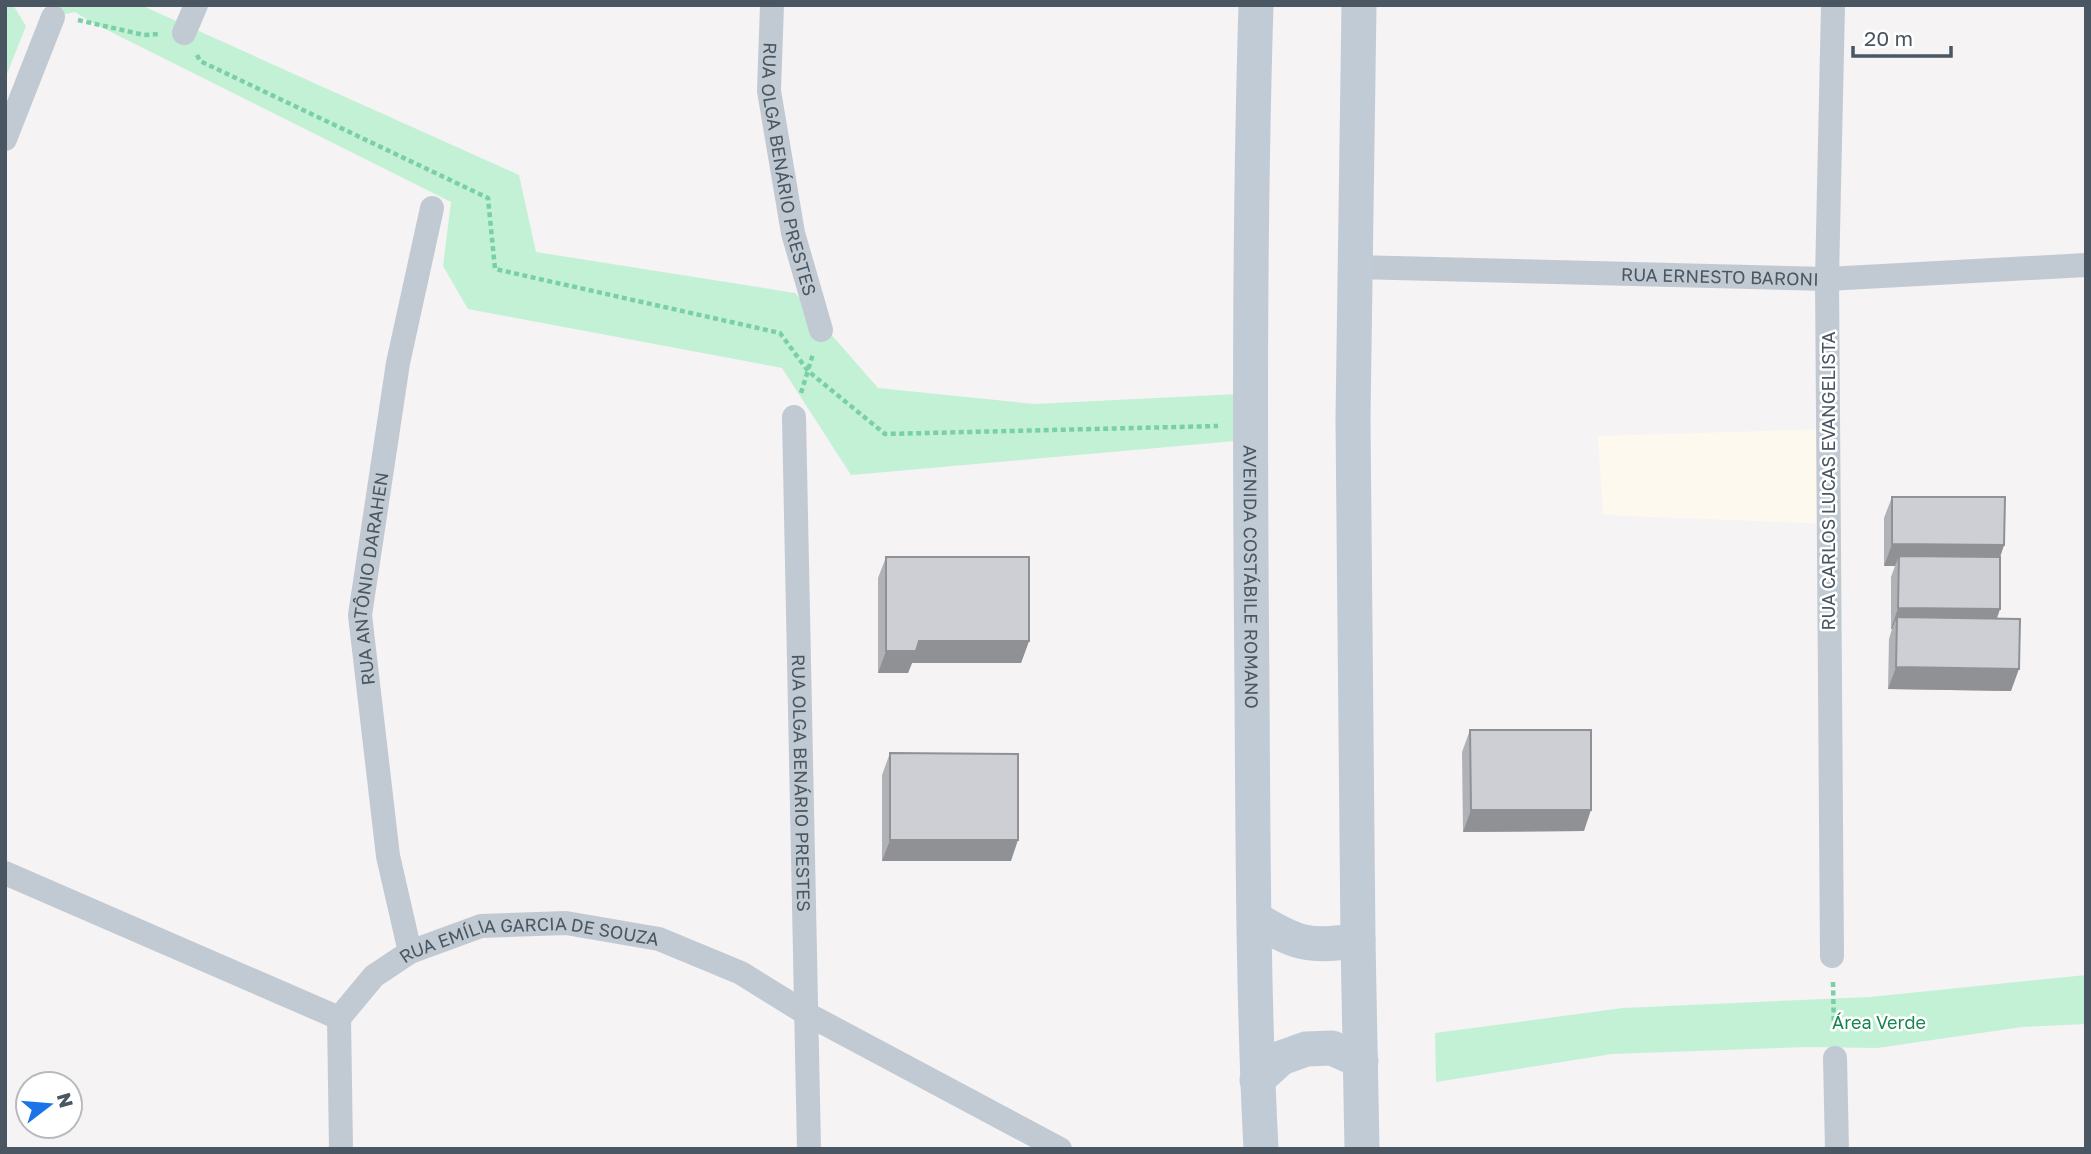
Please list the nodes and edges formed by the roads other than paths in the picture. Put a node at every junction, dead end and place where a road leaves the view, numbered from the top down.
1 (196, 5) edge
2 (772, 5) edge
3 (1256, 5) edge
4 (1359, 5) edge
5 (1833, 5) edge
6 (53, 16) road end
7 (184, 33) road end
8 (5, 139) edge
9 (432, 208) dead end
10 (2086, 265) edge
11 (1354, 267) junction
12 (1827, 279) junction
13 (821, 330) road end
14 (794, 417) road end
15 (5, 873) edge
16 (1254, 918) junction
17 (1358, 940) junction
18 (411, 952) junction
19 (1832, 956) road end
20 (807, 1014) junction
21 (339, 1018) junction
22 (1835, 1058) road end
23 (1361, 1061) junction
24 (1257, 1080) junction
25 (341, 1149) edge
26 (809, 1149) edge
27 (1060, 1149) edge
28 (1261, 1149) edge
29 (1362, 1149) edge
30 (1837, 1149) edge

1 - 7 street
2 - 13 street, RUA OLGA BENÁRIO PRESTES
3 - 16 main road, AVENIDA COSTÁBILE ROMANO
4 - 11 main road
5 - 12 street, RUA CARLOS LUCAS EVANGELISTA
6 - 8 street
9 - 18 street, RUA ANTÔNIO DARAHEN
10 - 12 street, RUA ERNESTO BARONI
11 - 12 street, RUA ERNESTO BARONI
11 - 17 main road
12 - 19 street, RUA CARLOS LUCAS EVANGELISTA
14 - 20 street, RUA OLGA BENÁRIO PRESTES
15 - 21 street
16 - 17 main road
16 - 24 main road, AVENIDA COSTÁBILE ROMANO
17 - 23 main road
18 - 20 street, RUA EMÍLIA GARCIA DE SOUZA
18 - 21 street, RUA EMÍLIA GARCIA DE SOUZA
20 - 26 street, RUA OLGA BENÁRIO PRESTES
20 - 27 street, RUA EMÍLIA GARCIA DE SOUZA
21 - 25 street
22 - 30 street
23 - 24 main road
23 - 29 main road
24 - 28 main road, AVENIDA COSTÁBILE ROMANO

